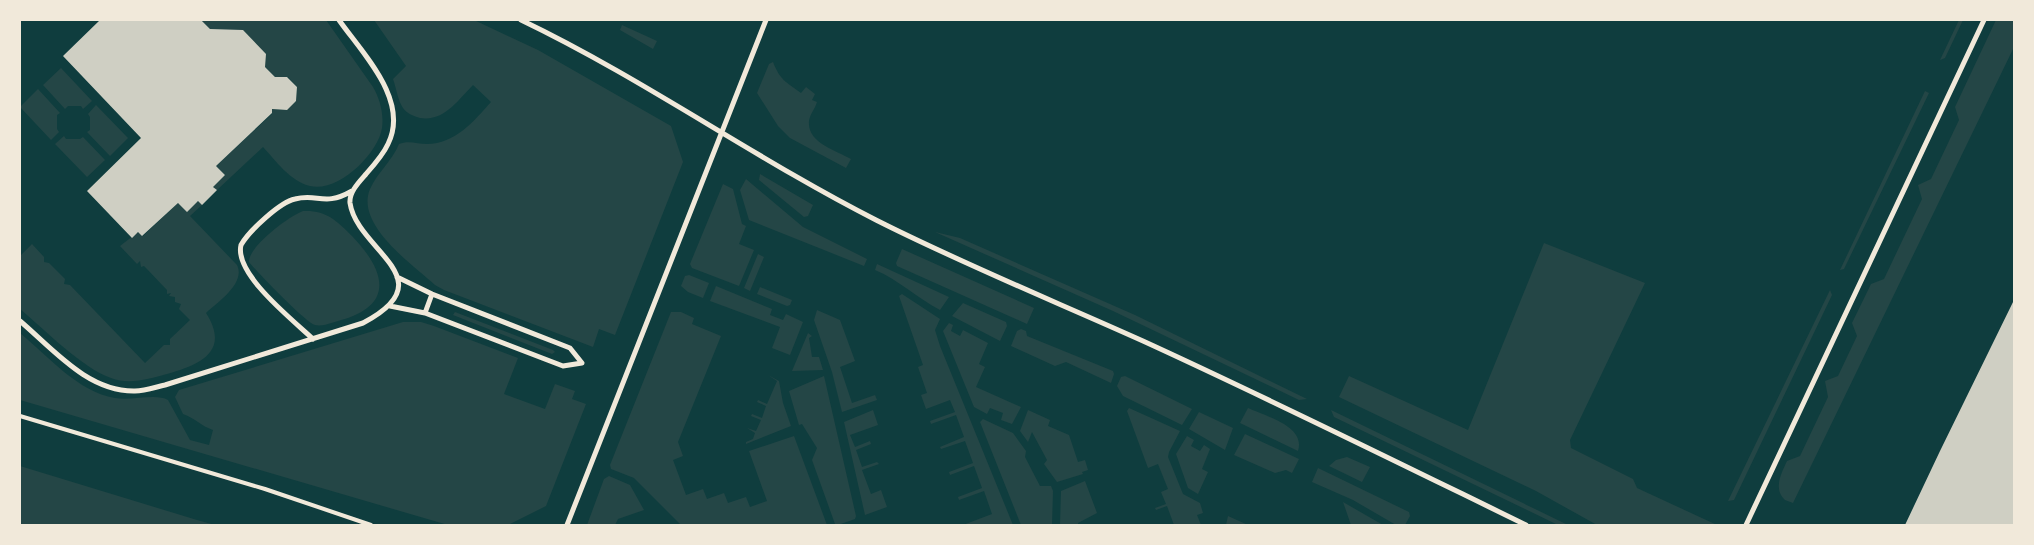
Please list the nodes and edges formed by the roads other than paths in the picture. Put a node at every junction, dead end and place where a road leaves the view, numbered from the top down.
1 (339, 20) edge
2 (521, 20) edge
3 (766, 20) edge
4 (1984, 20) edge
5 (721, 132) junction
6 (353, 190) junction
7 (397, 277) junction
8 (432, 294) junction
9 (390, 306) junction
10 (425, 313) junction
11 (20, 321) edge
12 (313, 339) junction
13 (20, 416) edge
14 (371, 525) edge
15 (567, 525) edge
16 (1526, 525) edge
17 (1746, 525) edge

1 - 6 street
2 - 5 street
3 - 5 street
4 - 17 street
5 - 15 street
5 - 16 street
6 - 7 street
6 - 12 street
7 - 8 street
7 - 9 street
8 - 10 street
8 - 10 street
9 - 10 street
9 - 12 street
11 - 12 street
13 - 14 lane

